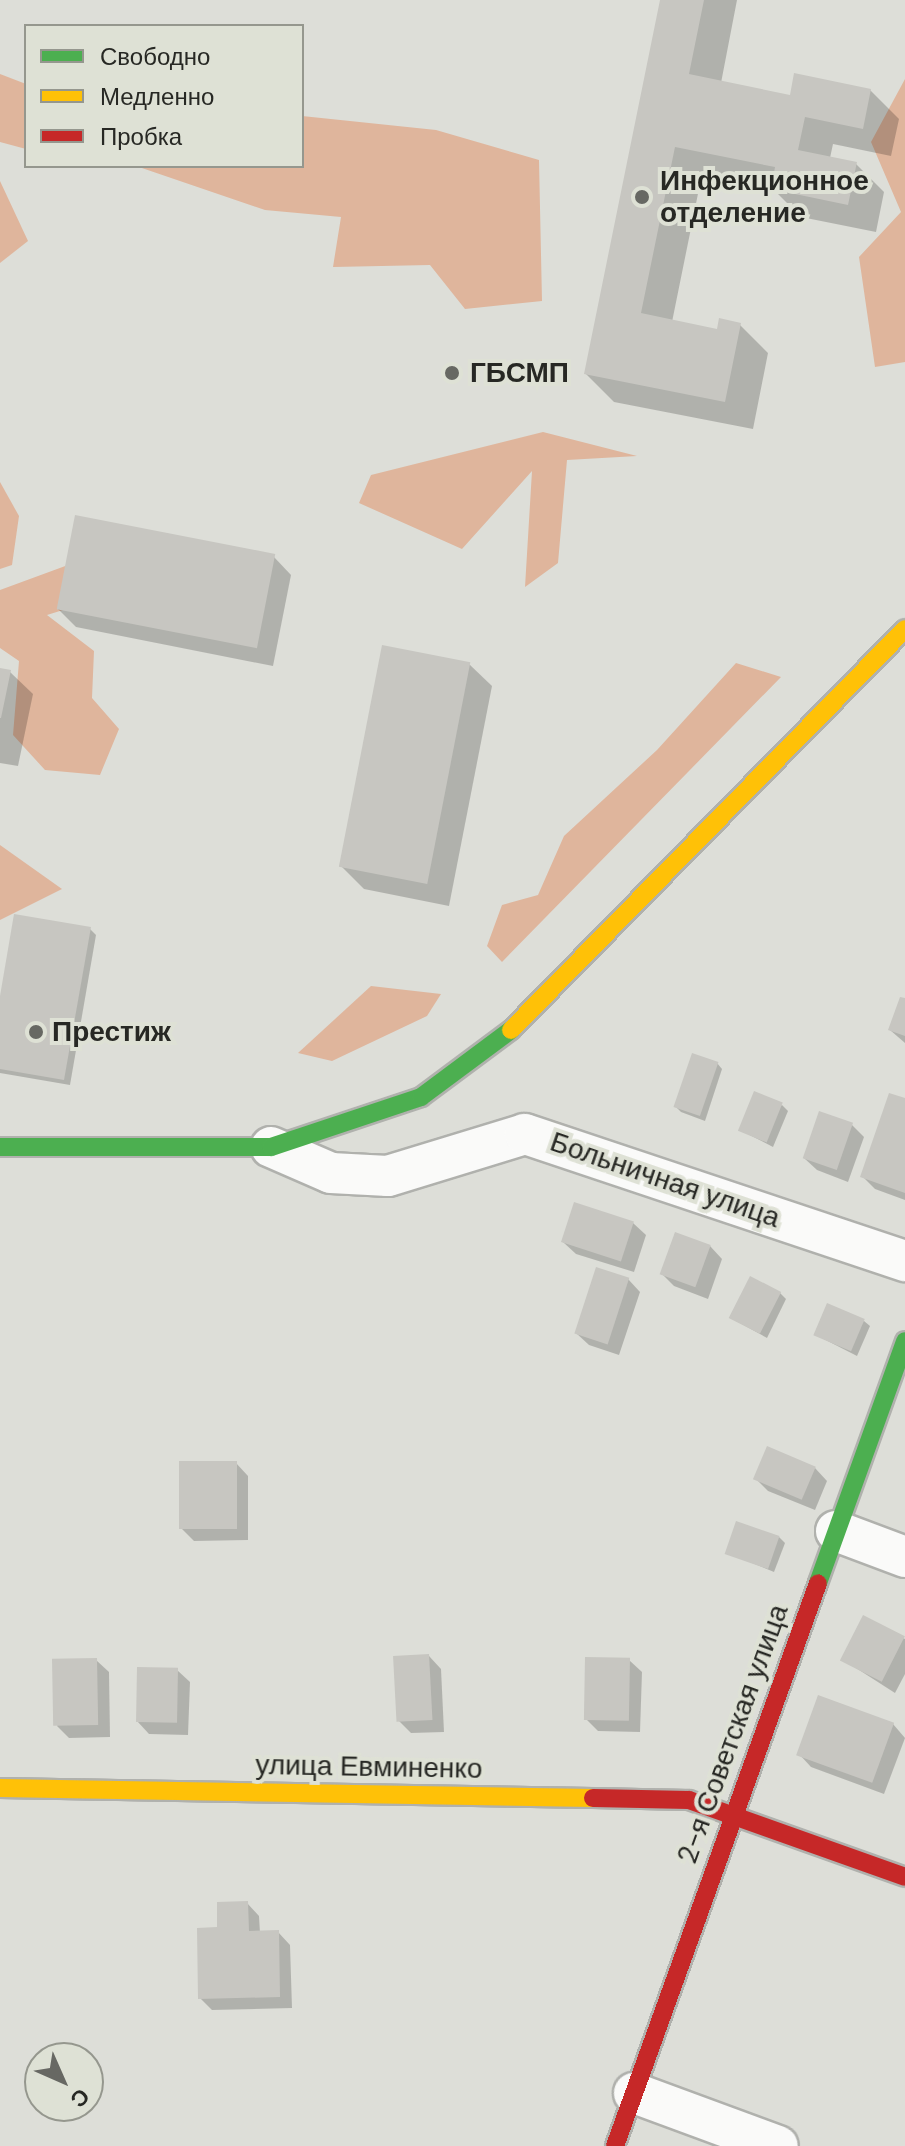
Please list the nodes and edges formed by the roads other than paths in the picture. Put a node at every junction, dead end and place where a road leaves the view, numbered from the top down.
1 (905, 629) edge
2 (0, 1147) edge
3 (271, 1147) junction
4 (905, 1261) edge
5 (905, 1341) edge
6 (836, 1531) junction
7 (905, 1557) edge
8 (0, 1788) edge
9 (735, 1814) junction
10 (905, 1877) edge
11 (634, 2093) junction
12 (615, 2146) edge
13 (778, 2146) edge

1 - 3 street
2 - 3 street, Больничная улица
3 - 4 street, Больничная улица
5 - 6 street, 2-я Советская улица
6 - 7 street
6 - 9 street, 2-я Советская улица
8 - 9 street, улица Евминенко
9 - 10 street, улица Евминенко
9 - 11 street, 2-я Советская улица
11 - 12 street, 2-я Советская улица
11 - 13 street

